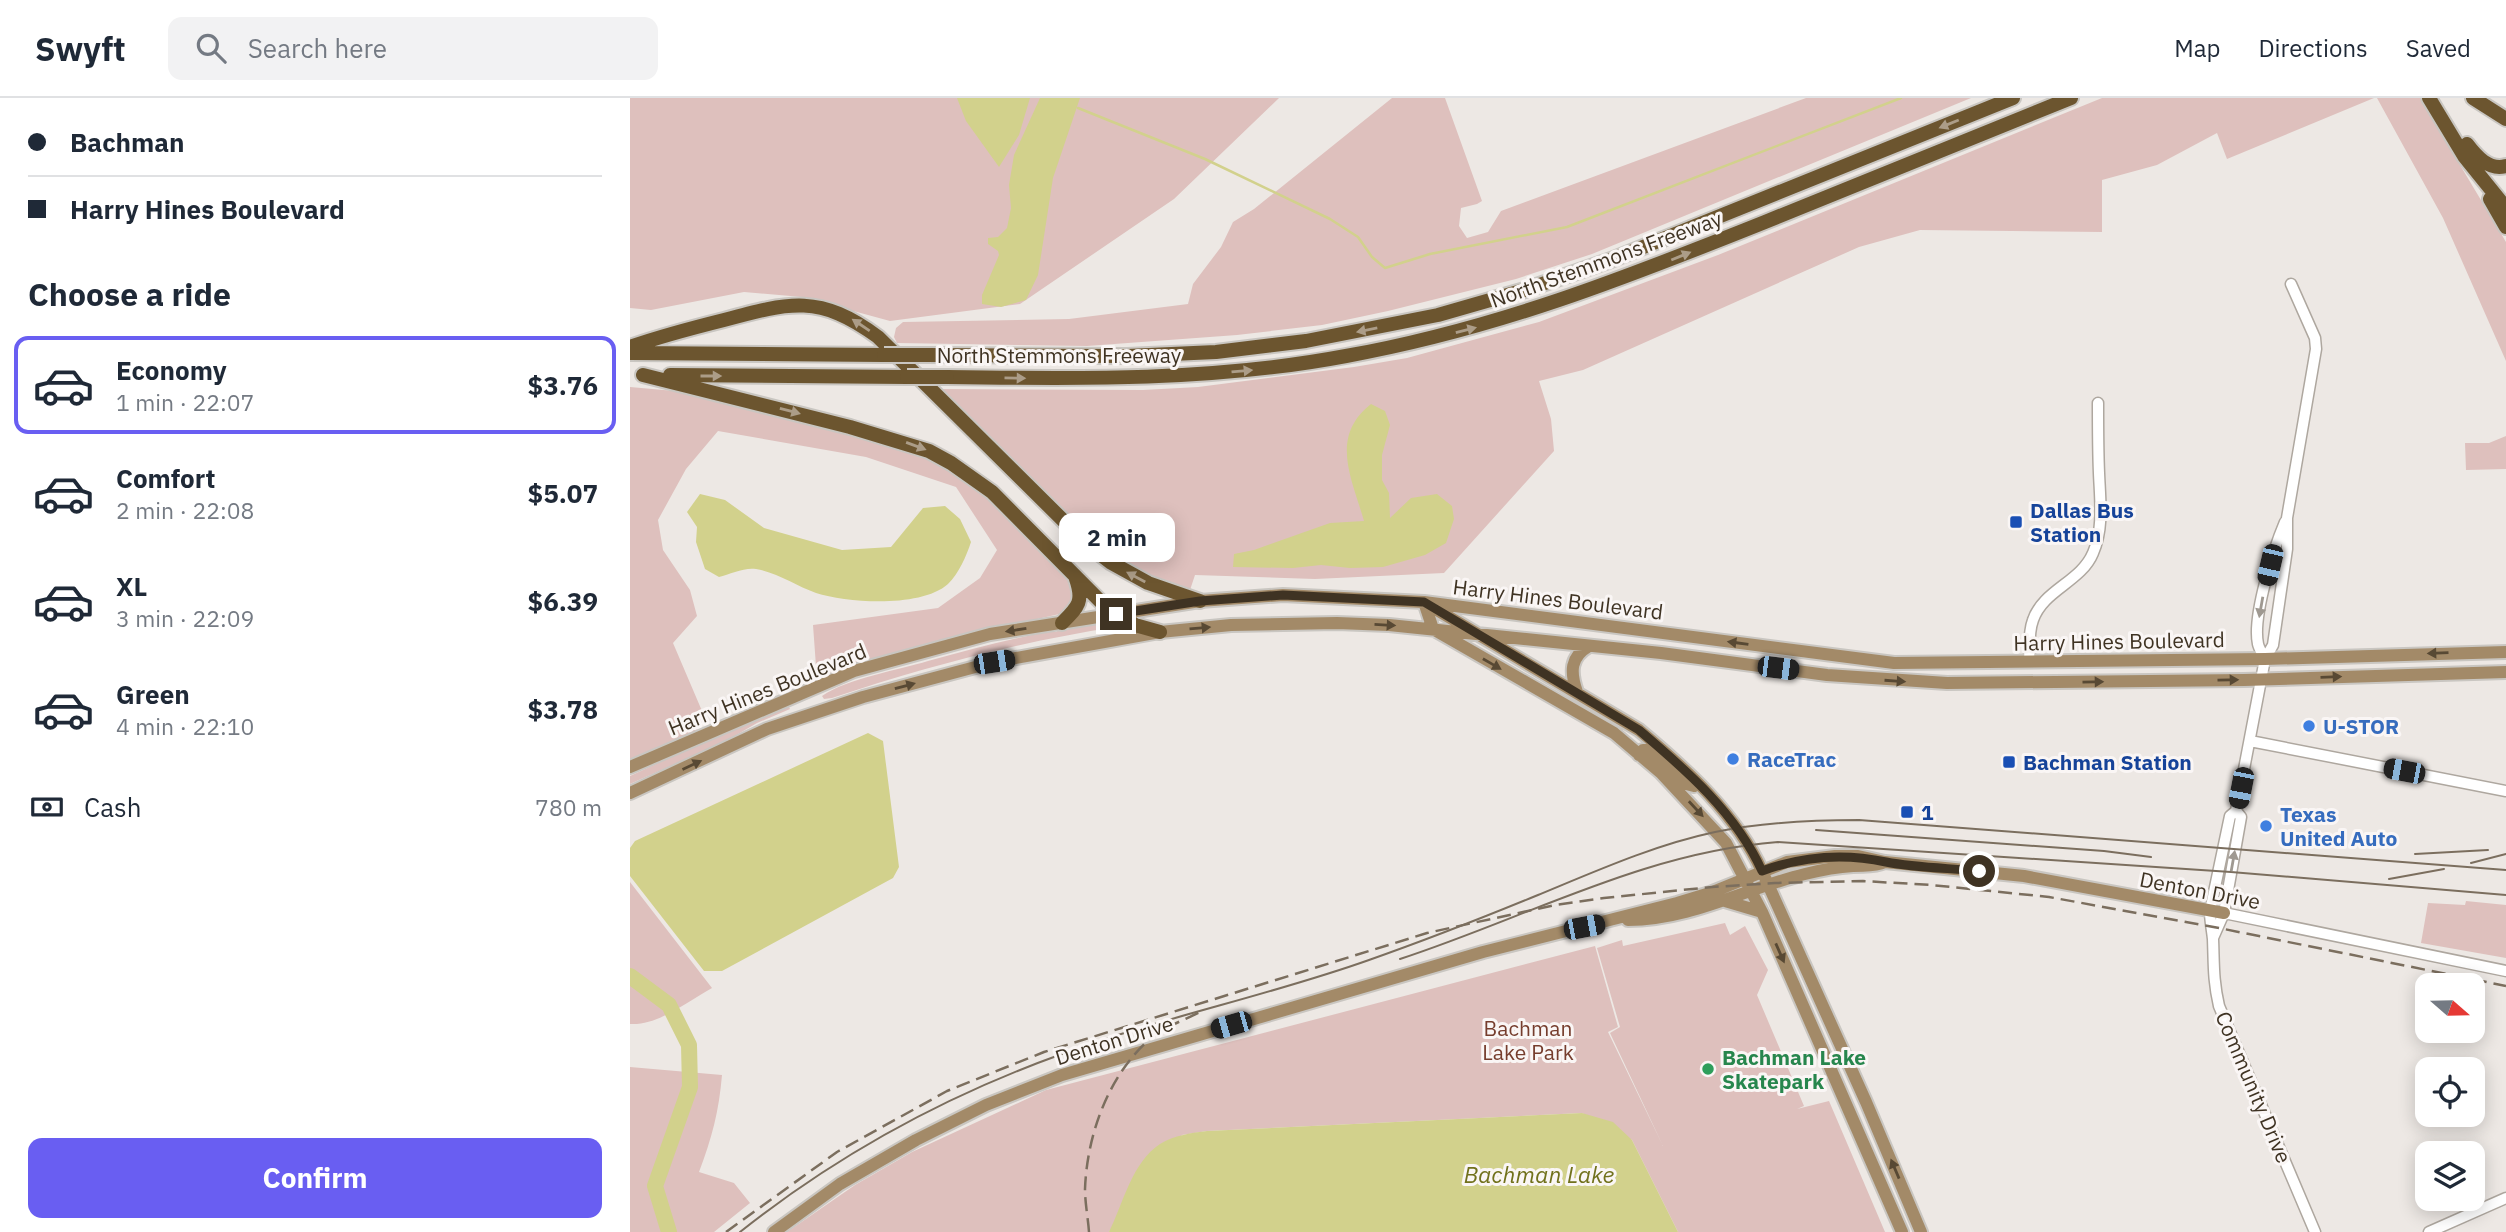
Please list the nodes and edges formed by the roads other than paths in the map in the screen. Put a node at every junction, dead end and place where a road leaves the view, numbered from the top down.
1 (2012, 98) edge
2 (2071, 98) edge
3 (2473, 98) edge
4 (2486, 98) edge
5 (2431, 100) edge
6 (2500, 116) edge
7 (2464, 156) junction
8 (2506, 166) edge
9 (2506, 208) edge
10 (2506, 227) edge
11 (2291, 284) dead end
12 (630, 348) edge
13 (630, 353) edge
14 (637, 375) edge
15 (2098, 403) dead end
16 (2287, 518) junction
17 (1076, 578) junction
18 (1200, 601) junction
19 (1424, 602) junction
20 (1116, 614) junction
21 (1062, 623) junction
22 (1433, 629) junction
23 (1160, 632) junction
24 (1663, 632) junction
25 (1477, 634) junction
26 (1589, 646) junction
27 (2506, 652) edge
28 (1661, 653) junction
29 (1830, 656) junction
30 (2266, 659) junction
31 (2029, 662) junction
32 (2506, 672) edge
33 (2486, 673) junction
34 (1828, 675) junction
35 (2263, 679) junction
36 (2506, 681) edge
37 (2025, 683) junction
38 (802, 692) junction
39 (1577, 692) junction
40 (811, 715) junction
41 (2250, 741) junction
42 (1639, 755) junction
43 (630, 767) edge
44 (1701, 788) junction
45 (2506, 791) edge
46 (630, 793) edge
47 (2236, 811) junction
48 (1885, 862) junction
49 (1762, 871) junction
50 (1745, 878) junction
51 (1768, 885) junction
52 (1751, 891) junction
53 (1725, 901) junction
54 (2210, 911) junction
55 (1762, 912) junction
56 (2224, 913) junction
57 (1617, 920) junction
58 (2213, 938) junction
59 (2506, 971) edge
60 (1807, 1013) junction
61 (1848, 1062) junction
62 (1867, 1102) junction
63 (1849, 1110) junction
64 (2506, 1198) edge
65 (774, 1232) edge
66 (1902, 1232) edge
67 (1922, 1232) edge
68 (2315, 1232) edge
69 (2429, 1232) edge

1 -> 13 highway, North Stemmons Freeway, bridge
14 -> 2 highway, North Stemmons Freeway, bridge
3 - 6 highway
4 - 6 highway
5 - 7 highway
5 - 8 highway
7 - 9 highway
7 - 10 highway
11 - 16 street, Community Drive
18 -> 12 highway
14 -> 17 highway
15 - 31 street
16 - 30 street, Community Drive
16 -> 30 street, Community Drive
17 - 20 highway
17 - 21 highway
18 - 19 main road, Harry Hines Boulevard
18 - 20 main road, Harry Hines Boulevard
19 - 22 main road
19 - 24 main road, Harry Hines Boulevard
19 - 25 main road
20 - 21 main road, Harry Hines Boulevard
20 - 23 highway
21 -> 38 main road, Harry Hines Boulevard
23 -> 22 main road, Harry Hines Boulevard
22 - 25 main road, Harry Hines Boulevard
22 -> 42 main road
40 -> 23 main road, Harry Hines Boulevard
24 - 28 main road
29 -> 24 main road, Harry Hines Boulevard
25 - 26 main road, Harry Hines Boulevard
25 - 39 main road
26 - 28 main road, Harry Hines Boulevard
26 - 39 main road
27 -> 30 main road, Harry Hines Boulevard
27 - 32 main road
28 - 34 main road, Harry Hines Boulevard
29 - 31 main road, Harry Hines Boulevard
29 - 34 main road
30 - 31 main road, Harry Hines Boulevard
30 - 35 street, Community Drive
31 - 37 main road
32 - 33 main road, Harry Hines Boulevard
35 -> 33 main road, Harry Hines Boulevard
33 - 36 main road
34 -> 37 main road, Harry Hines Boulevard
37 -> 35 main road, Harry Hines Boulevard
35 - 41 street, Community Drive
38 - 40 main road
38 - 43 main road, Harry Hines Boulevard
39 - 44 main road
46 -> 40 main road, Harry Hines Boulevard
41 - 45 street
41 - 47 street, Community Drive
42 - 44 main road
42 -> 50 main road
44 - 49 main road
47 - 54 street, Community Drive
56 -> 47 street, Community Drive
48 - 49 main road, Denton Drive
48 - 51 main road, Denton Drive
48 - 54 main road, Denton Drive
49 - 50 main road, Denton Drive
49 - 51 main road
50 - 52 main road
50 - 57 main road, Denton Drive
51 - 52 main road, Denton Drive
51 - 61 main road
52 - 53 main road, Denton Drive
52 - 55 main road
53 - 55 main road
53 - 57 main road, Denton Drive
54 - 56 main road, Denton Drive
54 - 58 street, Community Drive
55 -> 60 main road
56 - 58 street, Community Drive
56 - 59 street, Denton Drive
57 - 65 main road, Denton Drive
58 - 68 street, Community Drive
60 - 61 main road
60 - 63 main road
61 - 62 main road
62 - 63 main road
67 -> 62 main road
63 - 66 main road
64 - 69 street

